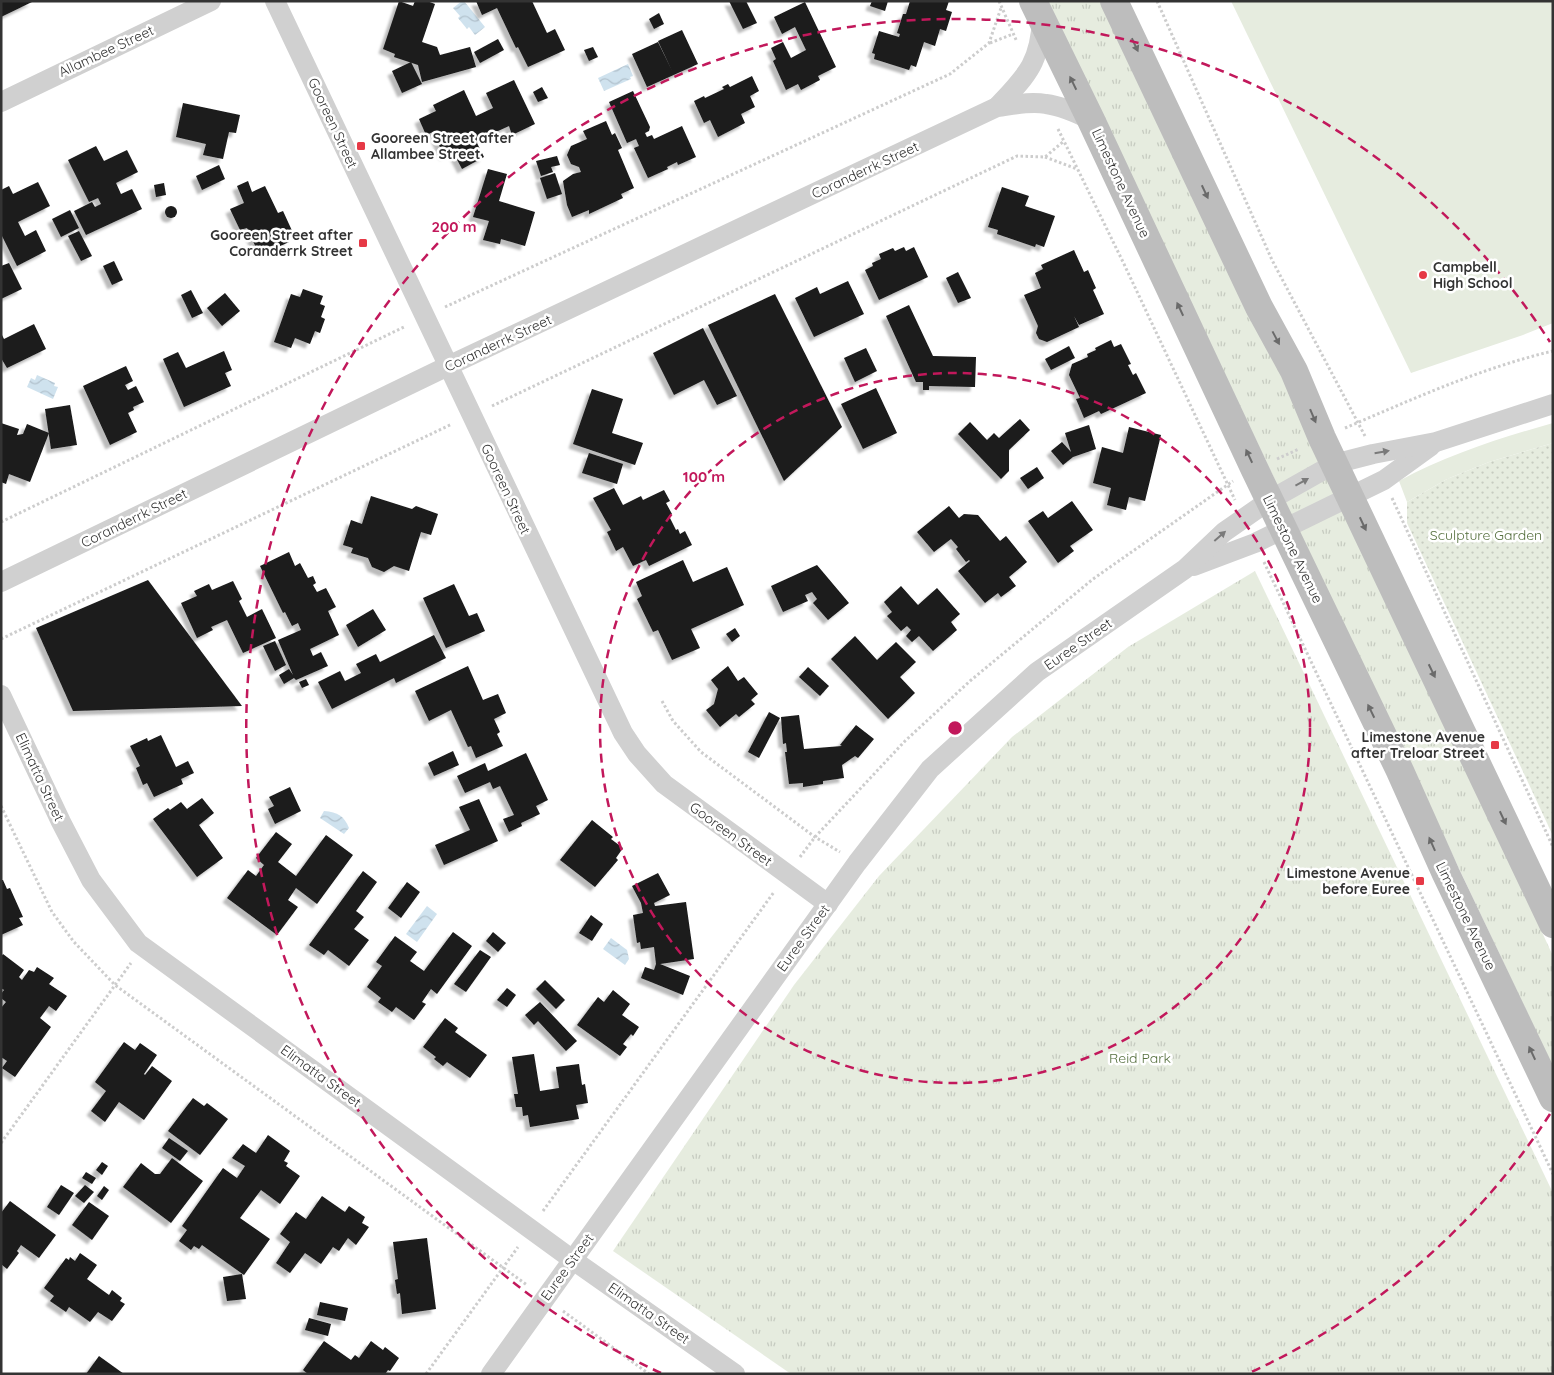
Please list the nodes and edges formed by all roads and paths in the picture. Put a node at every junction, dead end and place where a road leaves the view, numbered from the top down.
1 (212, 1) edge
2 (275, 1) edge
3 (999, 1) edge
4 (1114, 1) edge
5 (1156, 1) edge
6 (1002, 7) junction
7 (1038, 10) edge
8 (1013, 34) junction
9 (989, 43) junction
10 (1029, 71) junction
11 (1, 102) edge
12 (1045, 104) junction
13 (998, 107) junction
14 (1091, 120) junction
15 (1064, 141) junction
16 (1045, 158) junction
17 (1078, 170) junction
18 (425, 317) junction
19 (1553, 351) edge
20 (448, 366) junction
21 (1553, 404) edge
22 (472, 415) junction
23 (1359, 422) junction
24 (1322, 438) junction
25 (1436, 442) junction
26 (1373, 454) junction
27 (1334, 464) junction
28 (1255, 470) junction
29 (1384, 480) junction
30 (1228, 483) junction
31 (1350, 497) junction
32 (1270, 500) junction
33 (1244, 519) junction
34 (1, 522) edge
35 (1283, 529) junction
36 (1255, 543) junction
37 (1185, 569) junction
38 (1, 582) edge
39 (1, 639) edge
40 (1, 695) edge
41 (662, 701) dead end
42 (1, 806) edge
43 (814, 837) junction
44 (1553, 847) edge
45 (857, 863) junction
46 (787, 874) junction
47 (828, 904) junction
48 (1553, 924) edge
49 (115, 985) junction
50 (1553, 1098) edge
51 (1, 1143) edge
52 (1553, 1174) edge
53 (530, 1229) junction
54 (573, 1260) junction
55 (503, 1268) junction
56 (545, 1298) junction
57 (426, 1374) edge
58 (491, 1374) edge
59 (649, 1374) edge
60 (735, 1374) edge

1 - 11 street, Allambee Street
2 - 18 street, Gooreen Street
3 - 6 path
4 -> 24 main road
5 - 23 path
6 - 8 path
6 - 9 path
7 - 10 street, Coranderrk Street
14 -> 7 main road, Limestone Avenue
8 - 9 path
8 - 10 path
9 - 18 path
10 - 13 street, Coranderrk Street
12 - 13 street, Coranderrk Street
12 - 14 street, Coranderrk Street
12 - 15 path
13 - 20 street, Coranderrk Street
28 -> 14 main road, Limestone Avenue
15 - 16 path
15 - 17 path
16 - 17 path
16 - 22 path
17 - 30 path
18 - 20 street, Gooreen Street
18 - 34 path
19 - 23 path
20 - 22 street, Gooreen Street
20 - 38 street, Coranderrk Street
21 - 25 street
22 - 39 path
22 - 46 street, Gooreen Street
23 - 24 path
23 - 26 path
24 - 27 main road
24 - 28 path
26 -> 25 street, Euree Street
25 - 29 street, Euree Street
26 - 27 street, Euree Street
27 - 31 main road
32 -> 27 street, Euree Street
28 - 30 path
28 - 32 main road, Limestone Avenue
29 - 31 street, Euree Street
29 - 44 path
30 - 33 path
30 - 43 path
31 - 35 street, Euree Street
31 -> 48 main road
32 - 33 street, Euree Street
32 - 35 main road, Limestone Avenue
37 -> 33 street, Euree Street
35 - 36 street, Euree Street
50 -> 35 main road, Limestone Avenue
36 - 37 street, Euree Street
36 - 52 path
37 - 45 street, Euree Street
40 - 53 street, Elimatta Street
41 - 43 path
42 - 49 path
43 - 45 path
43 - 46 path
45 - 47 street, Euree Street
46 - 47 street, Gooreen Street
46 - 53 path
47 - 54 street, Euree Street
49 - 51 path
49 - 55 path
53 - 54 street, Elimatta Street
53 - 55 path
54 - 56 street, Euree Street
54 - 60 street, Elimatta Street
55 - 56 path
55 - 57 path
56 - 58 street, Euree Street
56 - 59 path

